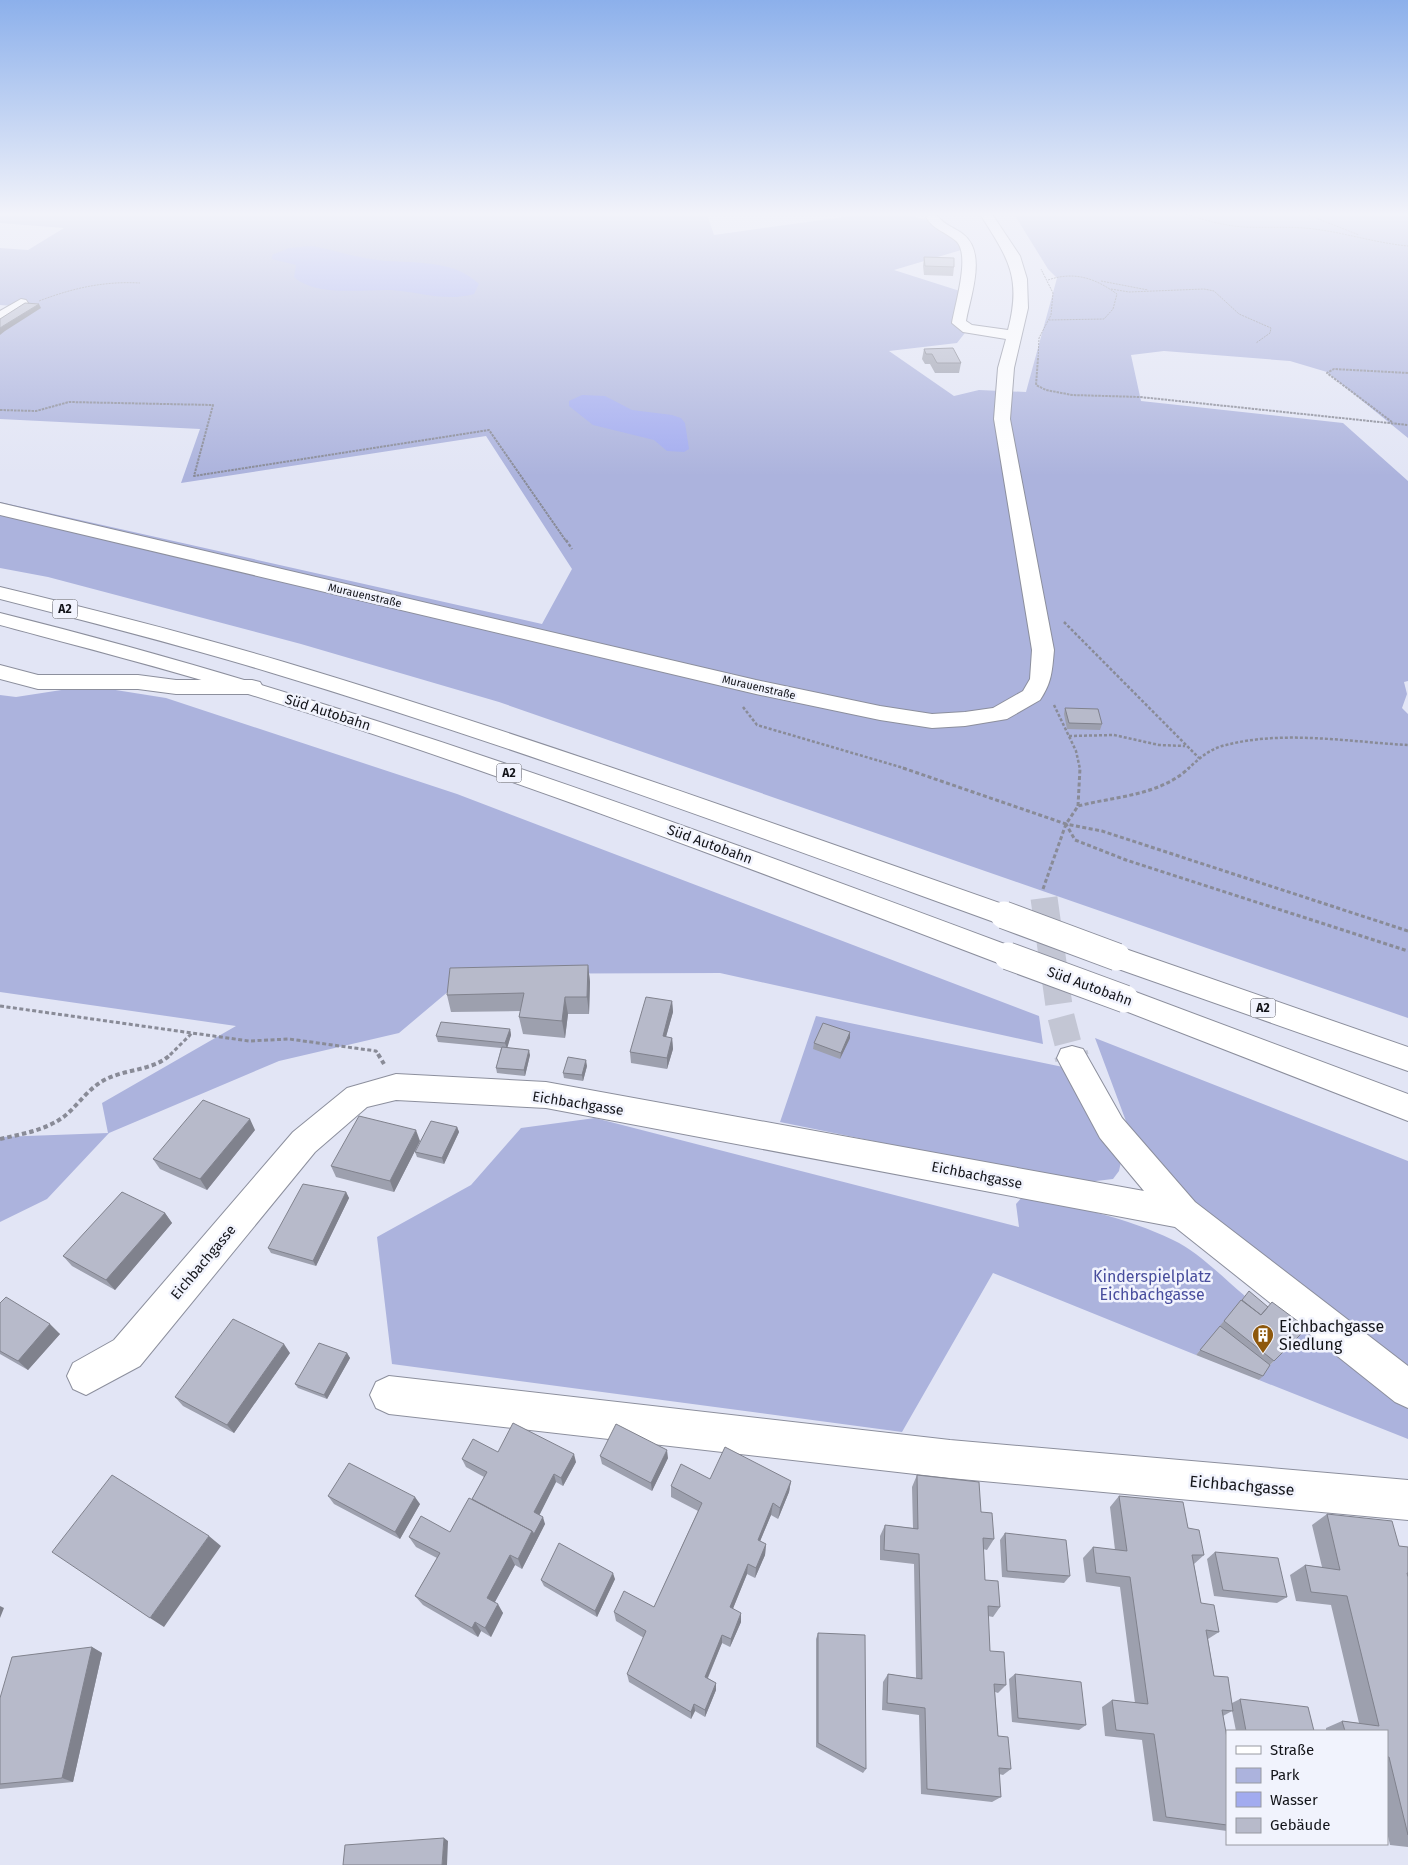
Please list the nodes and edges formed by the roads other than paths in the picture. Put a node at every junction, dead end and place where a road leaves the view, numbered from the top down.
1 (962, 301) edge
2 (1021, 301) edge
3 (21, 303) edge
4 (0, 318) edge
5 (1012, 335) junction
6 (0, 509) edge
7 (0, 593) edge
8 (0, 619) edge
9 (0, 672) edge
10 (252, 688) junction
11 (1072, 1058) tunnel mouth
12 (1408, 1059) edge
13 (1408, 1108) edge
14 (1183, 1214) junction
15 (86, 1376) dead end
16 (1408, 1389) edge
17 (389, 1395) dead end
18 (1408, 1500) edge

1 - 5 main road
2 - 5 main road
3 - 4 main road
5 - 6 main road, Murauenstraße
7 - 12 main road, Süd Autobahn / A2, bridge
8 - 10 main road, Süd Autobahn / A2
9 - 10 main road
10 - 13 main road, Süd Autobahn / A2, bridge
11 - 14 main road, Eichbachgasse
14 - 15 main road, Eichbachgasse
14 - 16 main road, Eichbachgasse
17 - 18 main road, Eichbachgasse

